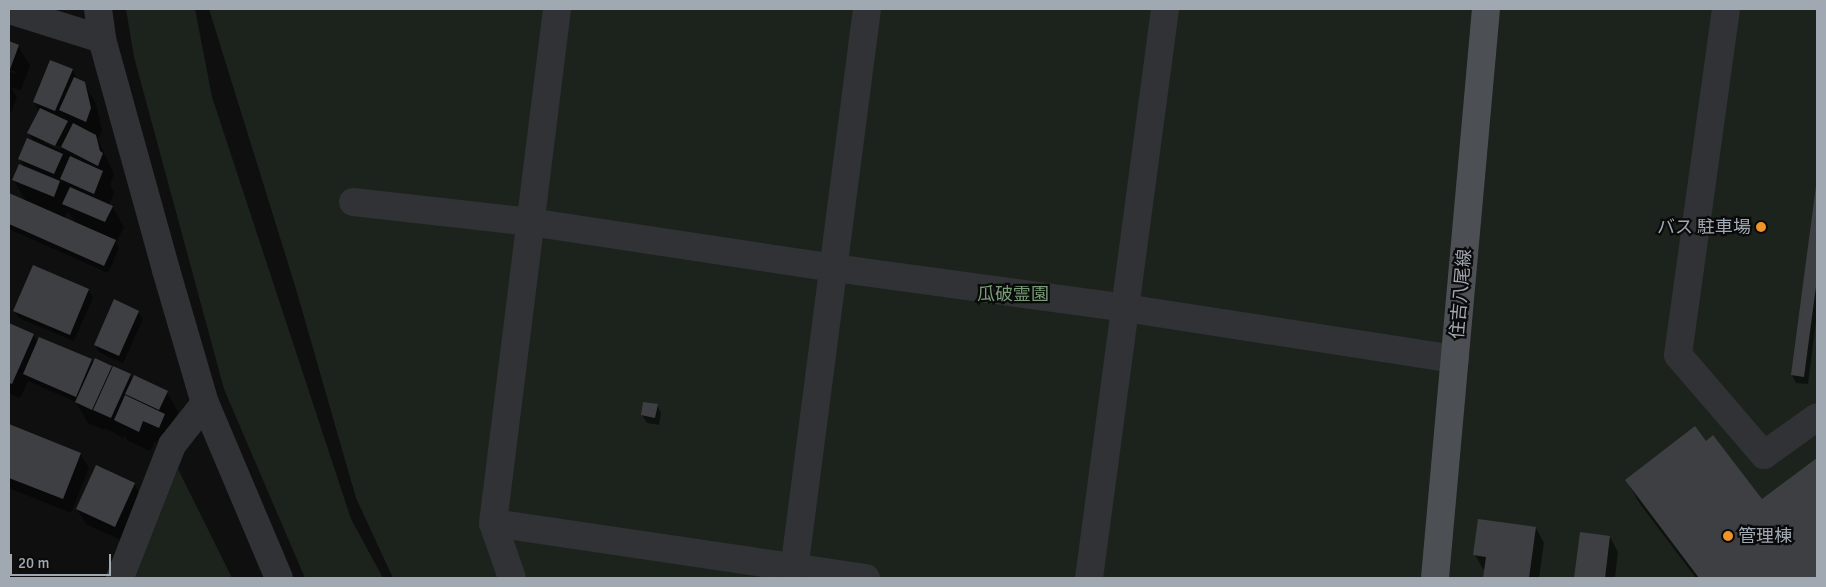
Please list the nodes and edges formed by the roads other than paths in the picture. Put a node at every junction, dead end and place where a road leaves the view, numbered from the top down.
1 (98, 9) edge
2 (558, 9) edge
3 (867, 9) edge
4 (1165, 9) edge
5 (1486, 9) edge
6 (1726, 9) edge
7 (9, 10) edge
8 (102, 39) junction
9 (353, 202) dead end
10 (530, 222) junction
11 (834, 268) junction
12 (1125, 308) junction
13 (1455, 359) junction
14 (205, 403) junction
15 (1817, 417) edge
16 (493, 523) junction
17 (794, 573) edge
18 (120, 578) edge
19 (279, 578) edge
20 (512, 578) edge
21 (866, 578) edge
22 (1089, 578) edge
23 (1435, 578) edge

1 - 8 street
2 - 10 street
3 - 11 street
4 - 12 street
5 - 13 main road, 住吉八尾線
6 - 15 street
7 - 8 street
8 - 14 street
9 - 10 street
10 - 11 street
10 - 16 street
11 - 12 street
11 - 17 street
12 - 13 street
12 - 22 street
13 - 23 main road, 住吉八尾線
14 - 18 street
14 - 19 street
16 - 17 street
16 - 20 street
17 - 21 street

